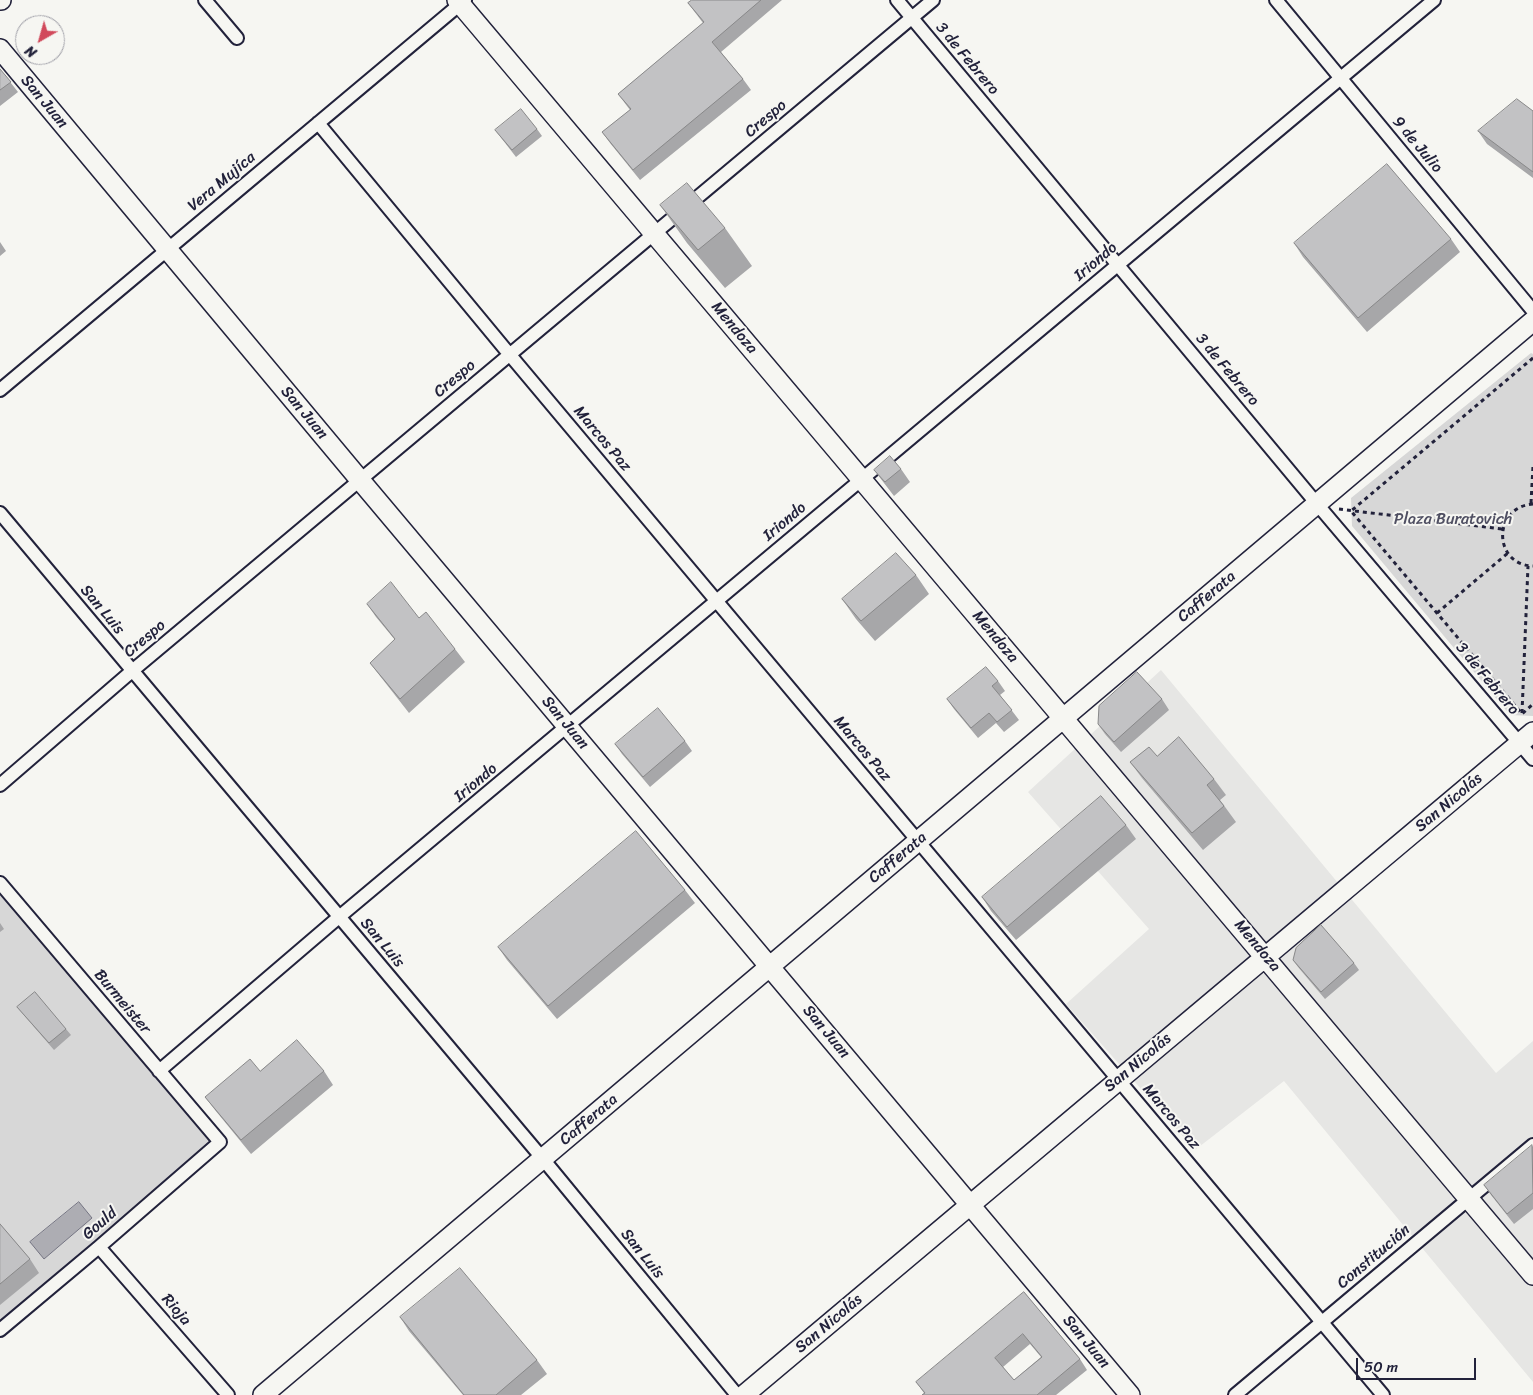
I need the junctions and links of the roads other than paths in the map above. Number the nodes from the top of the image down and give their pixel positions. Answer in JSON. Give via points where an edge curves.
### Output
{"nodes":[{"id":1,"x":205,"y":0,"type":"edge"},
{"id":2,"x":897,"y":0,"type":"edge"},
{"id":3,"x":933,"y":0,"type":"edge"},
{"id":4,"x":1276,"y":0,"type":"edge"},
{"id":5,"x":1434,"y":0,"type":"edge"},
{"id":6,"x":461,"y":1,"type":"edge"},
{"id":7,"x":912,"y":18,"type":"junction"},
{"id":8,"x":237,"y":38,"type":"dead end"},
{"id":9,"x":0,"y":49,"type":"edge"},
{"id":10,"x":1340,"y":78,"type":"junction"},
{"id":11,"x":318,"y":124,"type":"junction"},
{"id":12,"x":654,"y":234,"type":"junction"},
{"id":13,"x":168,"y":249,"type":"junction"},
{"id":14,"x":1118,"y":264,"type":"junction"},
{"id":15,"x":1533,"y":311,"type":"edge"},
{"id":16,"x":1533,"y":321,"type":"edge"},
{"id":17,"x":510,"y":355,"type":"junction"},
{"id":18,"x":0,"y":390,"type":"edge"},
{"id":19,"x":862,"y":479,"type":"junction"},
{"id":20,"x":360,"y":480,"type":"junction"},
{"id":21,"x":1317,"y":504,"type":"junction"},
{"id":22,"x":0,"y":513,"type":"edge"},
{"id":23,"x":716,"y":601,"type":"junction"},
{"id":24,"x":132,"y":672,"type":"junction"},
{"id":25,"x":1064,"y":718,"type":"junction"},
{"id":26,"x":568,"y":727,"type":"junction"},
{"id":27,"x":1526,"y":738,"type":"edge"},
{"id":28,"x":1533,"y":759,"type":"edge"},
{"id":29,"x":0,"y":784,"type":"edge"},
{"id":30,"x":918,"y":841,"type":"junction"},
{"id":31,"x":0,"y":883,"type":"edge"},
{"id":32,"x":339,"y":917,"type":"junction"},
{"id":33,"x":1266,"y":956,"type":"junction"},
{"id":34,"x":770,"y":966,"type":"junction"},
{"id":35,"x":159,"y":1071,"type":"junction"},
{"id":36,"x":1118,"y":1080,"type":"junction"},
{"id":37,"x":220,"y":1142,"type":"joint"},
{"id":38,"x":1533,"y":1145,"type":"edge"},
{"id":39,"x":543,"y":1159,"type":"junction"},
{"id":40,"x":1469,"y":1198,"type":"junction"},
{"id":41,"x":971,"y":1205,"type":"junction"},
{"id":42,"x":99,"y":1247,"type":"junction"},
{"id":43,"x":1533,"y":1275,"type":"edge"},
{"id":44,"x":1322,"y":1322,"type":"junction"},
{"id":45,"x":0,"y":1330,"type":"edge"},
{"id":46,"x":228,"y":1395,"type":"edge"},
{"id":47,"x":263,"y":1395,"type":"edge"},
{"id":48,"x":737,"y":1395,"type":"edge"},
{"id":49,"x":744,"y":1395,"type":"edge"},
{"id":50,"x":1130,"y":1395,"type":"edge"},
{"id":51,"x":1235,"y":1395,"type":"edge"},
{"id":52,"x":1384,"y":1395,"type":"edge"}],
"edges":[{"from":1,"to":8,"type":"street"},
{"from":2,"to":7,"type":"street","name":"3 de Febrero"},
{"from":3,"to":7,"type":"street","name":"Crespo"},
{"from":4,"to":10,"type":"street","name":"9 de Julio"},
{"from":5,"to":10,"type":"street","name":"Iriondo"},
{"from":6,"to":11,"type":"street","name":"Vera Mujíca"},
{"from":6,"to":12,"type":"main road","name":"Mendoza"},
{"from":7,"to":12,"type":"street","name":"Crespo"},
{"from":7,"to":14,"type":"street","name":"3 de Febrero"},
{"from":9,"to":13,"type":"main road","name":"San Juan"},
{"from":10,"to":14,"type":"street","name":"Iriondo"},
{"from":10,"to":15,"type":"street","name":"9 de Julio"},
{"from":11,"to":13,"type":"street","name":"Vera Mujíca"},
{"from":11,"to":17,"type":"street","name":"Marcos Paz"},
{"from":12,"to":17,"type":"street","name":"Crespo"},
{"from":12,"to":19,"type":"main road","name":"Mendoza"},
{"from":13,"to":18,"type":"street","name":"Vera Mujíca"},
{"from":13,"to":20,"type":"main road","name":"San Juan"},
{"from":14,"to":19,"type":"street","name":"Iriondo"},
{"from":14,"to":21,"type":"street","name":"3 de Febrero"},
{"from":16,"to":21,"type":"main road","name":"Cafferata"},
{"from":17,"to":20,"type":"street","name":"Crespo"},
{"from":17,"to":23,"type":"street","name":"Marcos Paz"},
{"from":19,"to":23,"type":"street","name":"Iriondo"},
{"from":19,"to":25,"type":"main road","name":"Mendoza"},
{"from":20,"to":24,"type":"street","name":"Crespo"},
{"from":20,"to":26,"type":"main road","name":"San Juan"},
{"from":21,"to":25,"type":"main road","name":"Cafferata"},
{"from":21,"to":27,"type":"street","name":"3 de Febrero"},
{"from":22,"to":24,"type":"street","name":"San Luis"},
{"from":23,"to":26,"type":"street","name":"Iriondo"},
{"from":23,"to":30,"type":"street","name":"Marcos Paz"},
{"from":24,"to":29,"type":"street","name":"Crespo"},
{"from":24,"to":32,"type":"street","name":"San Luis"},
{"from":25,"to":30,"type":"main road","name":"Cafferata"},
{"from":25,"to":33,"type":"main road","name":"Mendoza"},
{"from":26,"to":32,"type":"street","name":"Iriondo"},
{"from":26,"to":34,"type":"main road","name":"San Juan"},
{"from":27,"to":28,"type":"street","name":"3 de Febrero"},
{"from":27,"to":33,"type":"main road","name":"San Nicolás"},
{"from":30,"to":34,"type":"main road","name":"Cafferata"},
{"from":30,"to":36,"type":"street","name":"Marcos Paz"},
{"from":31,"to":35,"type":"street","name":"Burmeister"},
{"from":32,"to":35,"type":"street","name":"Iriondo"},
{"from":32,"to":39,"type":"street","name":"San Luis"},
{"from":33,"to":36,"type":"main road","name":"San Nicolás"},
{"from":33,"to":40,"type":"main road","name":"Mendoza"},
{"from":34,"to":39,"type":"main road","name":"Cafferata"},
{"from":34,"to":41,"type":"main road","name":"San Juan"},
{"from":35,"to":37,"type":"street","name":"Burmeister"},
{"from":36,"to":41,"type":"main road","name":"San Nicolás"},
{"from":36,"to":44,"type":"street","name":"Marcos Paz"},
{"from":37,"to":42,"type":"street","name":"Gould"},
{"from":38,"to":40,"type":"street","name":"Constitución"},
{"from":39,"to":47,"type":"main road","name":"Cafferata"},
{"from":39,"to":48,"type":"street","name":"San Luis"},
{"from":40,"to":43,"type":"main road","name":"Mendoza"},
{"from":40,"to":44,"type":"street","name":"Constitución"},
{"from":41,"to":49,"type":"main road","name":"San Nicolás"},
{"from":41,"to":50,"type":"main road","name":"San Juan"},
{"from":42,"to":45,"type":"street","name":"Gould"},
{"from":42,"to":46,"type":"street","name":"Rioja"},
{"from":44,"to":51,"type":"street","name":"Constitución"},
{"from":44,"to":52,"type":"street","name":"Marcos Paz"}]}
